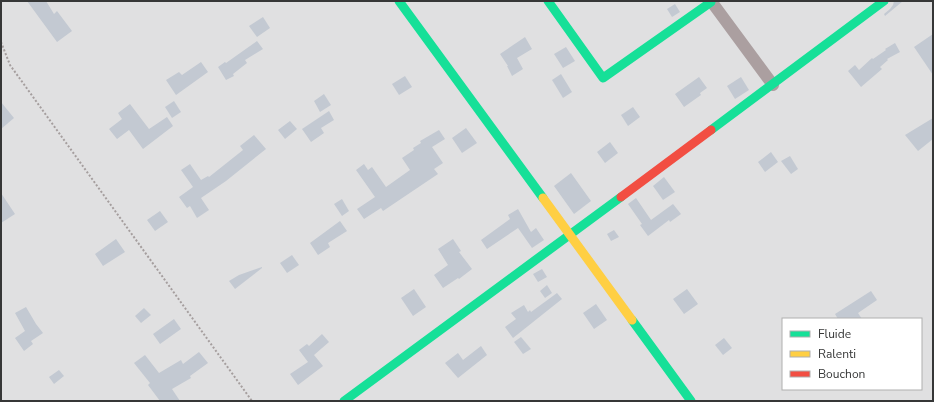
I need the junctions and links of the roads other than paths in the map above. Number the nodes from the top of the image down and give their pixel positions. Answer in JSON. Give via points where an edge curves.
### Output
{"nodes":[{"id":1,"x":399,"y":1,"type":"edge"},
{"id":2,"x":548,"y":1,"type":"edge"},
{"id":3,"x":711,"y":1,"type":"edge"},
{"id":4,"x":884,"y":1,"type":"edge"},
{"id":5,"x":867,"y":6,"type":"edge"},
{"id":6,"x":773,"y":85,"type":"junction"},
{"id":7,"x":569,"y":234,"type":"junction"},
{"id":8,"x":344,"y":401,"type":"edge"},
{"id":9,"x":691,"y":401,"type":"edge"}],
"edges":[{"from":1,"to":7,"type":"street"},
{"from":2,"to":3,"type":"street","via":[[603,78]]},
{"from":3,"to":6,"type":"street"},
{"from":4,"to":5,"type":"street"},
{"from":5,"to":6,"type":"street"},
{"from":6,"to":7,"type":"street"},
{"from":7,"to":8,"type":"street"},
{"from":7,"to":9,"type":"street"}]}
